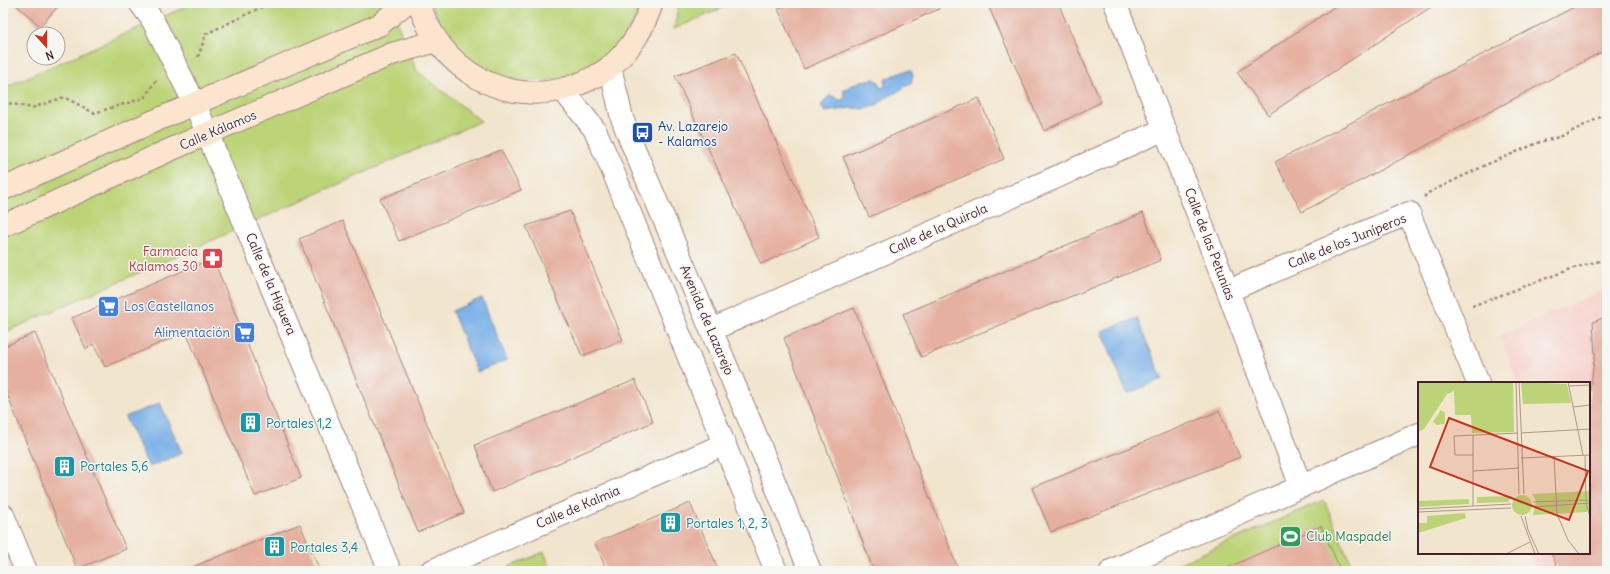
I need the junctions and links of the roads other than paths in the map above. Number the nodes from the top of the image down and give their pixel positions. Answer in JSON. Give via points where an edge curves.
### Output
{"nodes":[{"id":1,"x":140,"y":3,"type":"edge"},
{"id":2,"x":406,"y":3,"type":"edge"},
{"id":3,"x":419,"y":3,"type":"edge"},
{"id":4,"x":652,"y":3,"type":"edge"},
{"id":5,"x":1115,"y":3,"type":"edge"},
{"id":6,"x":436,"y":41,"type":"junction"},
{"id":7,"x":610,"y":67,"type":"junction"},
{"id":8,"x":562,"y":90,"type":"junction"},
{"id":9,"x":195,"y":104,"type":"junction"},
{"id":10,"x":1165,"y":129,"type":"junction"},
{"id":11,"x":208,"y":134,"type":"junction"},
{"id":12,"x":3,"y":189,"type":"edge"},
{"id":13,"x":3,"y":226,"type":"edge"},
{"id":14,"x":1228,"y":291,"type":"junction"},
{"id":15,"x":711,"y":330,"type":"junction"},
{"id":16,"x":1478,"y":382,"type":"edge"},
{"id":17,"x":1418,"y":434,"type":"edge"},
{"id":18,"x":725,"y":444,"type":"junction"},
{"id":19,"x":1301,"y":487,"type":"junction"},
{"id":20,"x":3,"y":515,"type":"edge"},
{"id":21,"x":26,"y":571,"type":"edge"},
{"id":22,"x":390,"y":571,"type":"edge"},
{"id":23,"x":431,"y":571,"type":"edge"},
{"id":24,"x":776,"y":571,"type":"edge"},
{"id":25,"x":810,"y":571,"type":"edge"},
{"id":26,"x":1111,"y":571,"type":"edge"}],
"edges":[{"from":1,"to":9,"type":"street","name":"Calle de la Higuera","via":[[152,19]]},
{"from":2,"to":9,"type":"main road","via":[[379,25]]},
{"from":3,"to":6,"type":"main road","via":[[423,19]]},
{"from":4,"to":7,"type":"main road","via":[[644,25],[633,42]]},
{"from":5,"to":10,"type":"street","name":"Calle de las Petunias"},
{"from":6,"to":8,"type":"main road","via":[[455,62],[485,82],[505,89],[534,93]]},
{"from":6,"to":11,"type":"main road","name":"Calle Kálamos","via":[[392,54]]},
{"from":7,"to":8,"type":"main road","via":[[588,81]]},
{"from":7,"to":15,"type":"street","name":"Avenida de Lazarejo","via":[[622,118],[630,139]]},
{"from":8,"to":18,"type":"street","via":[[595,130]]},
{"from":9,"to":11,"type":"street","name":"Calle de la Higuera"},
{"from":9,"to":12,"type":"main road"},
{"from":10,"to":14,"type":"street","name":"Calle de las Petunias"},
{"from":10,"to":15,"type":"street","name":"Calle de la Quirola"},
{"from":11,"to":13,"type":"main road","name":"Calle Kálamos"},
{"from":11,"to":22,"type":"street","name":"Calle de la Higuera"},
{"from":14,"to":16,"type":"street","name":"Calle de los Juníperos","via":[[1410,214]]},
{"from":14,"to":19,"type":"street","name":"Calle de las Petunias"},
{"from":15,"to":25,"type":"street","name":"Avenida de Lazarejo"},
{"from":17,"to":19,"type":"street"},
{"from":18,"to":23,"type":"street","name":"Calle de Kalmia"},
{"from":18,"to":24,"type":"street"},
{"from":19,"to":26,"type":"street"},
{"from":20,"to":21,"type":"street"}]}
